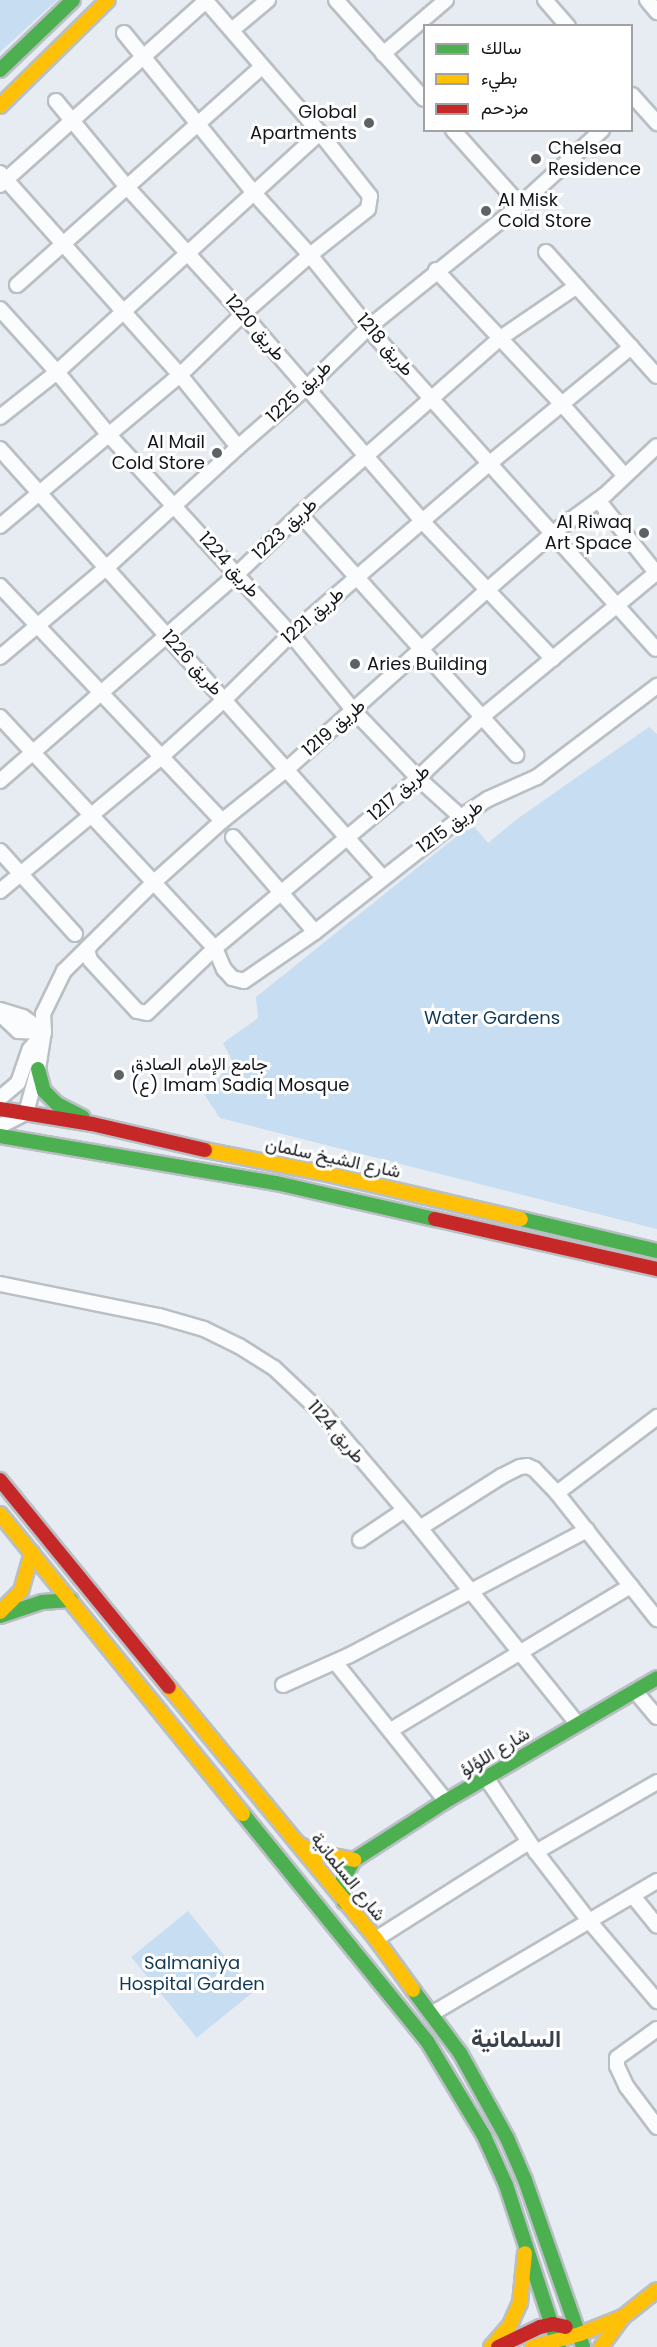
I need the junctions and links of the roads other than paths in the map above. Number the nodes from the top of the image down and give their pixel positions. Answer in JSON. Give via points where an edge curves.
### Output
{"nodes":[{"id":1,"x":73,"y":0,"type":"edge"},
{"id":2,"x":108,"y":0,"type":"edge"},
{"id":3,"x":206,"y":0,"type":"edge"},
{"id":4,"x":268,"y":0,"type":"edge"},
{"id":5,"x":336,"y":0,"type":"edge"},
{"id":6,"x":446,"y":0,"type":"edge"},
{"id":7,"x":545,"y":0,"type":"edge"},
{"id":8,"x":647,"y":0,"type":"edge"},
{"id":9,"x":657,"y":12,"type":"edge"},
{"id":10,"x":566,"y":24,"type":"edge"},
{"id":11,"x":232,"y":30,"type":"junction"},
{"id":12,"x":124,"y":33,"type":"dead end"},
{"id":13,"x":383,"y":54,"type":"junction"},
{"id":14,"x":144,"y":56,"type":"junction"},
{"id":15,"x":262,"y":67,"type":"junction"},
{"id":16,"x":0,"y":70,"type":"edge"},
{"id":17,"x":423,"y":98,"type":"edge"},
{"id":18,"x":633,"y":99,"type":"edge"},
{"id":19,"x":56,"y":100,"type":"dead end"},
{"id":20,"x":0,"y":105,"type":"edge"},
{"id":21,"x":70,"y":121,"type":"junction"},
{"id":22,"x":657,"y":123,"type":"edge"},
{"id":23,"x":200,"y":125,"type":"junction"},
{"id":24,"x":455,"y":132,"type":"edge"},
{"id":25,"x":600,"y":132,"type":"edge"},
{"id":26,"x":320,"y":133,"type":"junction"},
{"id":27,"x":2,"y":180,"type":"edge"},
{"id":28,"x":127,"y":188,"type":"junction"},
{"id":29,"x":254,"y":193,"type":"junction"},
{"id":30,"x":520,"y":205,"type":"junction"},
{"id":31,"x":63,"y":245,"type":"junction"},
{"id":32,"x":546,"y":252,"type":"dead end"},
{"id":33,"x":188,"y":253,"type":"junction"},
{"id":34,"x":310,"y":255,"type":"junction"},
{"id":35,"x":436,"y":270,"type":"junction"},
{"id":36,"x":17,"y":285,"type":"dead end"},
{"id":37,"x":578,"y":286,"type":"junction"},
{"id":38,"x":0,"y":309,"type":"edge"},
{"id":39,"x":123,"y":311,"type":"junction"},
{"id":40,"x":243,"y":314,"type":"junction"},
{"id":41,"x":369,"y":327,"type":"junction"},
{"id":42,"x":499,"y":339,"type":"junction"},
{"id":43,"x":631,"y":347,"type":"junction"},
{"id":44,"x":57,"y":372,"type":"junction"},
{"id":45,"x":180,"y":375,"type":"junction"},
{"id":46,"x":657,"y":376,"type":"edge"},
{"id":47,"x":307,"y":387,"type":"junction"},
{"id":48,"x":431,"y":397,"type":"junction"},
{"id":49,"x":561,"y":403,"type":"junction"},
{"id":50,"x":0,"y":417,"type":"edge"},
{"id":51,"x":109,"y":435,"type":"junction"},
{"id":52,"x":657,"y":446,"type":"edge"},
{"id":53,"x":238,"y":447,"type":"junction"},
{"id":54,"x":0,"y":449,"type":"edge"},
{"id":55,"x":366,"y":455,"type":"junction"},
{"id":56,"x":490,"y":463,"type":"junction"},
{"id":57,"x":624,"y":475,"type":"junction"},
{"id":58,"x":40,"y":494,"type":"junction"},
{"id":59,"x":598,"y":500,"type":"junction"},
{"id":60,"x":175,"y":506,"type":"junction"},
{"id":61,"x":300,"y":514,"type":"junction"},
{"id":62,"x":422,"y":521,"type":"junction"},
{"id":63,"x":0,"y":526,"type":"edge"},
{"id":64,"x":553,"y":533,"type":"junction"},
{"id":65,"x":105,"y":569,"type":"junction"},
{"id":66,"x":656,"y":573,"type":"edge"},
{"id":67,"x":237,"y":574,"type":"junction"},
{"id":68,"x":357,"y":578,"type":"junction"},
{"id":69,"x":0,"y":586,"type":"edge"},
{"id":70,"x":486,"y":591,"type":"junction"},
{"id":71,"x":617,"y":604,"type":"junction"},
{"id":72,"x":38,"y":625,"type":"junction"},
{"id":73,"x":167,"y":634,"type":"junction"},
{"id":74,"x":291,"y":634,"type":"junction"},
{"id":75,"x":656,"y":649,"type":"edge"},
{"id":76,"x":421,"y":651,"type":"junction"},
{"id":77,"x":0,"y":657,"type":"edge"},
{"id":78,"x":553,"y":659,"type":"junction"},
{"id":79,"x":657,"y":686,"type":"edge"},
{"id":80,"x":100,"y":692,"type":"junction"},
{"id":81,"x":225,"y":699,"type":"junction"},
{"id":82,"x":354,"y":711,"type":"junction"},
{"id":83,"x":0,"y":717,"type":"edge"},
{"id":84,"x":482,"y":717,"type":"junction"},
{"id":85,"x":34,"y":751,"type":"junction"},
{"id":86,"x":516,"y":754,"type":"dead end"},
{"id":87,"x":160,"y":758,"type":"junction"},
{"id":88,"x":287,"y":769,"type":"junction"},
{"id":89,"x":418,"y":778,"type":"junction"},
{"id":90,"x":0,"y":781,"type":"edge"},
{"id":91,"x":90,"y":814,"type":"junction"},
{"id":92,"x":461,"y":817,"type":"junction"},
{"id":93,"x":222,"y":821,"type":"junction"},
{"id":94,"x":233,"y":837,"type":"dead end"},
{"id":95,"x":346,"y":838,"type":"junction"},
{"id":96,"x":0,"y":851,"type":"edge"},
{"id":97,"x":21,"y":874,"type":"junction"},
{"id":98,"x":383,"y":878,"type":"junction"},
{"id":99,"x":153,"y":883,"type":"junction"},
{"id":100,"x":0,"y":891,"type":"edge"},
{"id":101,"x":281,"y":892,"type":"junction"},
{"id":102,"x":315,"y":932,"type":"junction"},
{"id":103,"x":75,"y":934,"type":"dead end"},
{"id":104,"x":90,"y":946,"type":"junction"},
{"id":105,"x":215,"y":948,"type":"junction"},
{"id":106,"x":0,"y":1012,"type":"edge"},
{"id":107,"x":44,"y":1032,"type":"junction"},
{"id":108,"x":38,"y":1069,"type":"junction"},
{"id":109,"x":0,"y":1098,"type":"edge"},
{"id":110,"x":0,"y":1109,"type":"edge"},
{"id":111,"x":26,"y":1113,"type":"junction"},
{"id":112,"x":92,"y":1124,"type":"junction"},
{"id":113,"x":0,"y":1126,"type":"edge"},
{"id":114,"x":0,"y":1136,"type":"edge"},
{"id":115,"x":657,"y":1251,"type":"edge"},
{"id":116,"x":657,"y":1269,"type":"edge"},
{"id":117,"x":0,"y":1284,"type":"edge"},
{"id":118,"x":657,"y":1417,"type":"edge"},
{"id":119,"x":0,"y":1480,"type":"edge"},
{"id":120,"x":557,"y":1492,"type":"junction"},
{"id":121,"x":403,"y":1511,"type":"junction"},
{"id":122,"x":0,"y":1514,"type":"edge"},
{"id":123,"x":420,"y":1528,"type":"junction"},
{"id":124,"x":587,"y":1530,"type":"junction"},
{"id":125,"x":360,"y":1540,"type":"dead end"},
{"id":126,"x":32,"y":1553,"type":"junction"},
{"id":127,"x":631,"y":1586,"type":"junction"},
{"id":128,"x":470,"y":1590,"type":"junction"},
{"id":129,"x":71,"y":1600,"type":"junction"},
{"id":130,"x":0,"y":1612,"type":"edge"},
{"id":131,"x":0,"y":1616,"type":"edge"},
{"id":132,"x":657,"y":1619,"type":"edge"},
{"id":133,"x":522,"y":1653,"type":"junction"},
{"id":134,"x":335,"y":1662,"type":"junction"},
{"id":135,"x":657,"y":1678,"type":"edge"},
{"id":136,"x":283,"y":1685,"type":"dead end"},
{"id":137,"x":635,"y":1691,"type":"junction"},
{"id":138,"x":657,"y":1717,"type":"edge"},
{"id":139,"x":577,"y":1723,"type":"junction"},
{"id":140,"x":391,"y":1730,"type":"junction"},
{"id":141,"x":487,"y":1779,"type":"junction"},
{"id":142,"x":657,"y":1782,"type":"edge"},
{"id":143,"x":446,"y":1801,"type":"junction"},
{"id":144,"x":297,"y":1843,"type":"junction"},
{"id":145,"x":532,"y":1847,"type":"junction"},
{"id":146,"x":354,"y":1860,"type":"junction"},
{"id":147,"x":657,"y":1881,"type":"edge"},
{"id":148,"x":633,"y":1896,"type":"junction"},
{"id":149,"x":344,"y":1902,"type":"junction"},
{"id":150,"x":590,"y":1922,"type":"junction"},
{"id":151,"x":657,"y":1926,"type":"edge"},
{"id":152,"x":376,"y":1939,"type":"junction"},
{"id":153,"x":657,"y":2001,"type":"edge"},
{"id":154,"x":433,"y":2013,"type":"junction"},
{"id":155,"x":657,"y":2029,"type":"edge"},
{"id":156,"x":657,"y":2127,"type":"edge"},
{"id":157,"x":526,"y":2242,"type":"junction"},
{"id":158,"x":657,"y":2290,"type":"edge"},
{"id":159,"x":623,"y":2318,"type":"junction"},
{"id":160,"x":553,"y":2324,"type":"junction"},
{"id":161,"x":581,"y":2340,"type":"edge"},
{"id":162,"x":558,"y":2343,"type":"edge"},
{"id":163,"x":491,"y":2347,"type":"edge"},
{"id":164,"x":498,"y":2347,"type":"edge"},
{"id":165,"x":532,"y":2347,"type":"edge"},
{"id":166,"x":601,"y":2347,"type":"edge"}],
"edges":[{"from":1,"to":16,"type":"main road"},
{"from":2,"to":20,"type":"main road"},
{"from":3,"to":11,"type":"street"},
{"from":3,"to":14,"type":"street"},
{"from":4,"to":11,"type":"street"},
{"from":5,"to":13,"type":"street"},
{"from":6,"to":13,"type":"street"},
{"from":7,"to":10,"type":"street"},
{"from":8,"to":9,"type":"street"},
{"from":11,"to":15,"type":"street"},
{"from":12,"to":14,"type":"street","name":"طريق 1218"},
{"from":13,"to":17,"type":"street"},
{"from":14,"to":21,"type":"street"},
{"from":14,"to":23,"type":"street","name":"طريق 1218"},
{"from":15,"to":23,"type":"street"},
{"from":15,"to":26,"type":"street"},
{"from":18,"to":22,"type":"street"},
{"from":19,"to":21,"type":"street","name":"طريق 1220"},
{"from":21,"to":27,"type":"street"},
{"from":21,"to":28,"type":"street","name":"طريق 1220"},
{"from":23,"to":28,"type":"street"},
{"from":23,"to":29,"type":"street","name":"طريق 1218"},
{"from":24,"to":30,"type":"street"},
{"from":25,"to":30,"type":"street","name":"طريق 1225"},
{"from":26,"to":29,"type":"street"},
{"from":26,"to":34,"type":"street","via":[[370,196],[368,209]]},
{"from":27,"to":31,"type":"street"},
{"from":28,"to":31,"type":"street"},
{"from":28,"to":33,"type":"street","name":"طريق 1220"},
{"from":29,"to":33,"type":"street"},
{"from":29,"to":34,"type":"street","name":"طريق 1218"},
{"from":30,"to":35,"type":"street","name":"طريق 1225"},
{"from":31,"to":36,"type":"street"},
{"from":31,"to":39,"type":"street"},
{"from":32,"to":37,"type":"street"},
{"from":33,"to":39,"type":"street"},
{"from":33,"to":40,"type":"street","name":"طريق 1220"},
{"from":34,"to":40,"type":"street"},
{"from":34,"to":41,"type":"street","name":"طريق 1218"},
{"from":35,"to":41,"type":"street","name":"طريق 1225"},
{"from":35,"to":42,"type":"street"},
{"from":37,"to":42,"type":"street","name":"طريق 1223"},
{"from":37,"to":43,"type":"street"},
{"from":38,"to":44,"type":"street","name":"طريق 1224"},
{"from":39,"to":44,"type":"street"},
{"from":39,"to":45,"type":"street"},
{"from":40,"to":45,"type":"street"},
{"from":40,"to":47,"type":"street","name":"طريق 1220"},
{"from":41,"to":47,"type":"street","name":"طريق 1225"},
{"from":41,"to":48,"type":"street","name":"طريق 1218"},
{"from":42,"to":48,"type":"street","name":"طريق 1223"},
{"from":42,"to":49,"type":"street"},
{"from":43,"to":46,"type":"street"},
{"from":43,"to":49,"type":"street","name":"طريق 1221"},
{"from":44,"to":50,"type":"street"},
{"from":44,"to":51,"type":"street","name":"طريق 1224"},
{"from":45,"to":51,"type":"street"},
{"from":45,"to":53,"type":"street"},
{"from":47,"to":53,"type":"street","name":"طريق 1225"},
{"from":47,"to":55,"type":"street","name":"طريق 1220"},
{"from":48,"to":55,"type":"street","name":"طريق 1223"},
{"from":48,"to":56,"type":"street","name":"طريق 1218"},
{"from":49,"to":56,"type":"street","name":"طريق 1221"},
{"from":49,"to":57,"type":"street"},
{"from":51,"to":58,"type":"street"},
{"from":51,"to":60,"type":"street","name":"طريق 1224"},
{"from":52,"to":57,"type":"street","name":"طريق 1219"},
{"from":53,"to":60,"type":"street","name":"طريق 1225"},
{"from":54,"to":58,"type":"street","name":"طريق 1226"},
{"from":55,"to":61,"type":"street","name":"طريق 1223"},
{"from":55,"to":62,"type":"street","name":"طريق 1220"},
{"from":56,"to":62,"type":"street","name":"طريق 1221"},
{"from":56,"to":64,"type":"street","name":"طريق 1218"},
{"from":57,"to":59,"type":"street","name":"طريق 1219"},
{"from":58,"to":63,"type":"street"},
{"from":58,"to":65,"type":"street","name":"طريق 1226"},
{"from":59,"to":64,"type":"street","name":"طريق 1219"},
{"from":59,"to":66,"type":"street"},
{"from":60,"to":65,"type":"street","name":"طريق 1225"},
{"from":60,"to":67,"type":"street","name":"طريق 1224"},
{"from":61,"to":67,"type":"street","name":"طريق 1223"},
{"from":61,"to":68,"type":"street"},
{"from":62,"to":68,"type":"street","name":"طريق 1221"},
{"from":62,"to":70,"type":"street","name":"طريق 1220"},
{"from":64,"to":70,"type":"street","name":"طريق 1219"},
{"from":64,"to":71,"type":"street","name":"طريق 1218"},
{"from":65,"to":72,"type":"street","name":"طريق 1225"},
{"from":65,"to":73,"type":"street","name":"طريق 1226"},
{"from":66,"to":71,"type":"street","name":"طريق 1217"},
{"from":67,"to":73,"type":"street","name":"طريق 1223"},
{"from":67,"to":74,"type":"street","name":"طريق 1224"},
{"from":68,"to":74,"type":"street","name":"طريق 1221"},
{"from":68,"to":76,"type":"street"},
{"from":69,"to":72,"type":"street"},
{"from":70,"to":76,"type":"street","name":"طريق 1219"},
{"from":70,"to":78,"type":"street","name":"طريق 1220"},
{"from":71,"to":75,"type":"street","name":"طريق 1218"},
{"from":71,"to":78,"type":"street","name":"طريق 1217"},
{"from":72,"to":77,"type":"street","name":"طريق 1225"},
{"from":72,"to":80,"type":"street"},
{"from":73,"to":80,"type":"street","name":"طريق 1223"},
{"from":73,"to":81,"type":"street","name":"طريق 1226"},
{"from":74,"to":81,"type":"street","name":"طريق 1221"},
{"from":74,"to":82,"type":"street","name":"طريق 1224"},
{"from":76,"to":82,"type":"street","name":"طريق 1219"},
{"from":76,"to":84,"type":"street"},
{"from":78,"to":84,"type":"street","name":"طريق 1217"},
{"from":79,"to":92,"type":"street","name":"طريق 1215","via":[[537,777],[488,799]]},
{"from":80,"to":85,"type":"street","name":"طريق 1223"},
{"from":80,"to":87,"type":"street"},
{"from":81,"to":87,"type":"street","name":"طريق 1221"},
{"from":81,"to":88,"type":"street","name":"طريق 1226"},
{"from":82,"to":88,"type":"street","name":"طريق 1219"},
{"from":82,"to":89,"type":"street","name":"طريق 1224"},
{"from":83,"to":85,"type":"street"},
{"from":84,"to":86,"type":"street"},
{"from":84,"to":89,"type":"street","name":"طريق 1217"},
{"from":85,"to":90,"type":"street","name":"طريق 1223"},
{"from":85,"to":91,"type":"street"},
{"from":87,"to":91,"type":"street","name":"طريق 1221"},
{"from":87,"to":93,"type":"street"},
{"from":88,"to":93,"type":"street","name":"طريق 1219"},
{"from":88,"to":95,"type":"street","name":"طريق 1226"},
{"from":89,"to":92,"type":"street","name":"طريق 1224"},
{"from":89,"to":95,"type":"street","name":"طريق 1217"},
{"from":91,"to":97,"type":"street","name":"طريق 1221"},
{"from":91,"to":99,"type":"street"},
{"from":92,"to":98,"type":"street","name":"طريق 1215"},
{"from":93,"to":99,"type":"street","name":"طريق 1219"},
{"from":94,"to":101,"type":"street"},
{"from":95,"to":98,"type":"street","name":"طريق 1226"},
{"from":95,"to":101,"type":"street","name":"طريق 1217"},
{"from":96,"to":97,"type":"street"},
{"from":97,"to":100,"type":"street","name":"طريق 1221"},
{"from":97,"to":103,"type":"street"},
{"from":98,"to":102,"type":"street","name":"طريق 1215"},
{"from":99,"to":104,"type":"street","name":"طريق 1219"},
{"from":99,"to":105,"type":"street","via":[[163,889]]},
{"from":101,"to":102,"type":"street"},
{"from":101,"to":105,"type":"street","name":"طريق 1217"},
{"from":102,"to":105,"type":"street","name":"طريق 1215","via":[[249,980],[232,978]]},
{"from":104,"to":105,"type":"street","name":"طريق 1217","via":[[90,960],[136,1011],[144,1014]]},
{"from":104,"to":107,"type":"street","name":"طريق 1219","via":[[58,980],[43,1014]]},
{"from":106,"to":107,"type":"street","via":[[18,1031]]},
{"from":107,"to":108,"type":"street","name":"طريق 1219"},
{"from":107,"to":109,"type":"street","name":"طريق 1219","via":[[30,1049],[18,1083]]},
{"from":108,"to":111,"type":"street","name":"طريق 1219"},
{"from":108,"to":112,"type":"main road","via":[[44,1091],[57,1104]]},
{"from":110,"to":111,"type":"main road","name":"شارع الشيخ سلمان"},
{"from":111,"to":112,"type":"main road","name":"شارع الشيخ سلمان"},
{"from":111,"to":113,"type":"street"},
{"from":112,"to":115,"type":"main road","name":"شارع الشيخ سلمان"},
{"from":114,"to":116,"type":"main road","name":"شارع الشيخ سلمان","via":[[276,1183]]},
{"from":117,"to":121,"type":"street","name":"طريق 1124","via":[[159,1316],[204,1329],[239,1346],[274,1368],[312,1404]]},
{"from":118,"to":120,"type":"street"},
{"from":119,"to":144,"type":"main road","name":"شارع السلمانية"},
{"from":120,"to":123,"type":"street","via":[[534,1469],[520,1467]]},
{"from":120,"to":124,"type":"street"},
{"from":121,"to":123,"type":"street","name":"طريق 1124"},
{"from":121,"to":125,"type":"street"},
{"from":122,"to":126,"type":"main road"},
{"from":123,"to":128,"type":"street","name":"طريق 1124"},
{"from":124,"to":127,"type":"street"},
{"from":124,"to":128,"type":"street"},
{"from":126,"to":129,"type":"main road"},
{"from":126,"to":130,"type":"main road","via":[[21,1591]]},
{"from":127,"to":132,"type":"street"},
{"from":127,"to":133,"type":"street"},
{"from":128,"to":133,"type":"street","name":"طريق 1124"},
{"from":128,"to":134,"type":"street"},
{"from":129,"to":131,"type":"main road","via":[[42,1602]]},
{"from":129,"to":157,"type":"main road","via":[[427,2041],[484,2136]]},
{"from":133,"to":139,"type":"street","name":"طريق 1124"},
{"from":133,"to":140,"type":"street"},
{"from":134,"to":136,"type":"street"},
{"from":134,"to":140,"type":"street"},
{"from":135,"to":137,"type":"main road","name":"شارع اللؤلؤ"},
{"from":137,"to":138,"type":"street"},
{"from":137,"to":139,"type":"main road","name":"شارع اللؤلؤ"},
{"from":139,"to":141,"type":"main road","name":"شارع اللؤلؤ"},
{"from":140,"to":143,"type":"street"},
{"from":141,"to":143,"type":"main road","name":"شارع اللؤلؤ"},
{"from":141,"to":145,"type":"street"},
{"from":142,"to":145,"type":"street"},
{"from":143,"to":146,"type":"main road","name":"شارع اللؤلؤ"},
{"from":144,"to":146,"type":"main road","via":[[315,1853]]},
{"from":144,"to":149,"type":"main road","name":"شارع السلمانية"},
{"from":145,"to":150,"type":"street"},
{"from":145,"to":152,"type":"street"},
{"from":146,"to":149,"type":"main road","via":[[341,1887]]},
{"from":147,"to":148,"type":"street"},
{"from":148,"to":150,"type":"street"},
{"from":148,"to":151,"type":"street"},
{"from":149,"to":152,"type":"main road","name":"شارع السلمانية"},
{"from":150,"to":153,"type":"street"},
{"from":150,"to":154,"type":"street"},
{"from":152,"to":154,"type":"main road","name":"شارع السلمانية"},
{"from":154,"to":161,"type":"main road","name":"شارع السلمانية","via":[[507,2138]]},
{"from":155,"to":156,"type":"street","via":[[617,2058],[627,2087]]},
{"from":157,"to":160,"type":"main road"},
{"from":157,"to":163,"type":"main road","via":[[519,2303],[510,2325]]},
{"from":158,"to":159,"type":"main road"},
{"from":159,"to":161,"type":"main road"},
{"from":159,"to":166,"type":"main road"},
{"from":160,"to":161,"type":"main road"},
{"from":160,"to":162,"type":"main road"},
{"from":160,"to":164,"type":"main road","via":[[522,2333]]},
{"from":161,"to":162,"type":"main road"},
{"from":162,"to":165,"type":"main road"}]}
